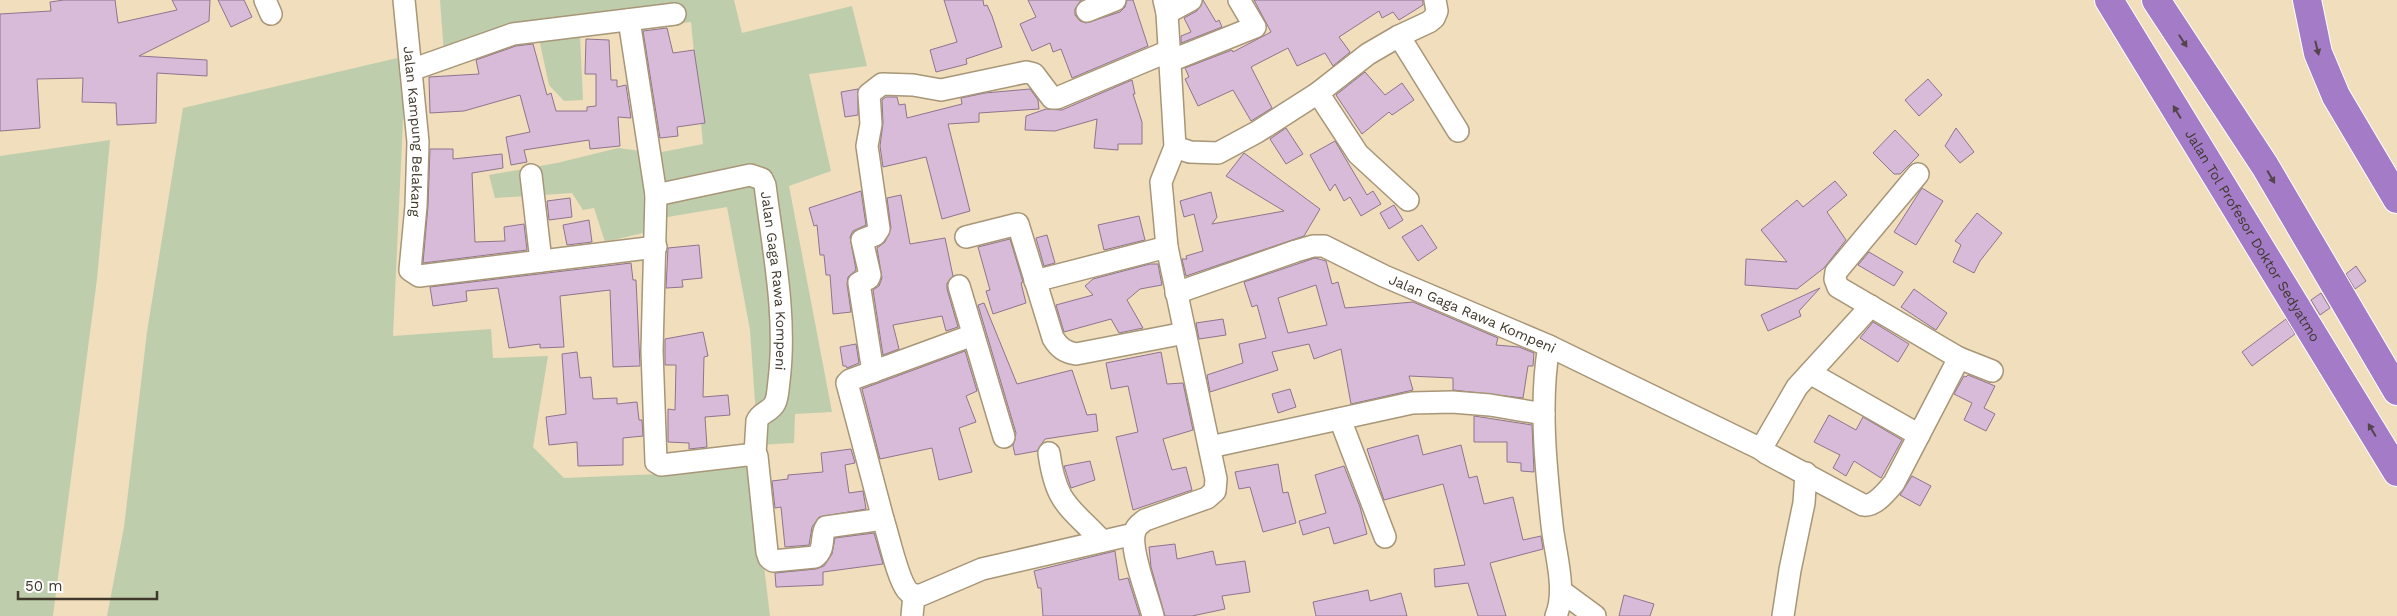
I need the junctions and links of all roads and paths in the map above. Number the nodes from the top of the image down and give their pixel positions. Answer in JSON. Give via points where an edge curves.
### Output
{"nodes":[{"id":1,"x":404,"y":0,"type":"edge"},
{"id":2,"x":1115,"y":0,"type":"edge"},
{"id":3,"x":1191,"y":0,"type":"edge"},
{"id":4,"x":1239,"y":0,"type":"edge"},
{"id":5,"x":1435,"y":0,"type":"edge"},
{"id":6,"x":2109,"y":0,"type":"edge"},
{"id":7,"x":2156,"y":0,"type":"edge"},
{"id":8,"x":2308,"y":0,"type":"edge"},
{"id":9,"x":1166,"y":6,"type":"edge"},
{"id":10,"x":1087,"y":11,"type":"dead end"},
{"id":11,"x":675,"y":14,"type":"dead end"},
{"id":12,"x":629,"y":20,"type":"junction"},
{"id":13,"x":1399,"y":36,"type":"junction"},
{"id":14,"x":1170,"y":56,"type":"junction"},
{"id":15,"x":410,"y":63,"type":"junction"},
{"id":16,"x":1318,"y":93,"type":"junction"},
{"id":17,"x":1458,"y":131,"type":"dead end"},
{"id":18,"x":1175,"y":147,"type":"junction"},
{"id":19,"x":1918,"y":174,"type":"dead end"},
{"id":20,"x":531,"y":176,"type":"dead end"},
{"id":21,"x":656,"y":195,"type":"junction"},
{"id":22,"x":2397,"y":199,"type":"edge"},
{"id":23,"x":1408,"y":200,"type":"dead end"},
{"id":24,"x":966,"y":237,"type":"dead end"},
{"id":25,"x":656,"y":247,"type":"junction"},
{"id":26,"x":1167,"y":247,"type":"junction"},
{"id":27,"x":541,"y":261,"type":"junction"},
{"id":28,"x":1035,"y":281,"type":"junction"},
{"id":29,"x":959,"y":286,"type":"dead end"},
{"id":30,"x":1176,"y":293,"type":"junction"},
{"id":31,"x":1871,"y":306,"type":"junction"},
{"id":32,"x":1185,"y":333,"type":"junction"},
{"id":33,"x":2364,"y":334,"type":"junction"},
{"id":34,"x":973,"y":335,"type":"junction"},
{"id":35,"x":1549,"y":346,"type":"junction"},
{"id":36,"x":1959,"y":358,"type":"junction"},
{"id":37,"x":1992,"y":371,"type":"dead end"},
{"id":38,"x":873,"y":372,"type":"junction"},
{"id":39,"x":1810,"y":373,"type":"junction"},
{"id":40,"x":2397,"y":376,"type":"edge"},
{"id":41,"x":2397,"y":391,"type":"edge"},
{"id":42,"x":1544,"y":414,"type":"junction"},
{"id":43,"x":1340,"y":419,"type":"junction"},
{"id":44,"x":1919,"y":434,"type":"junction"},
{"id":45,"x":1004,"y":437,"type":"dead end"},
{"id":46,"x":1210,"y":448,"type":"junction"},
{"id":47,"x":1761,"y":449,"type":"junction"},
{"id":48,"x":1049,"y":453,"type":"dead end"},
{"id":49,"x":755,"y":454,"type":"junction"},
{"id":50,"x":2397,"y":472,"type":"edge"},
{"id":51,"x":1806,"y":473,"type":"junction"},
{"id":52,"x":883,"y":519,"type":"junction"},
{"id":53,"x":1134,"y":534,"type":"junction"},
{"id":54,"x":1386,"y":537,"type":"dead end"},
{"id":55,"x":1102,"y":541,"type":"junction"},
{"id":56,"x":1561,"y":590,"type":"junction"},
{"id":57,"x":913,"y":606,"type":"edge"},
{"id":58,"x":1153,"y":616,"type":"edge"},
{"id":59,"x":1556,"y":616,"type":"edge"},
{"id":60,"x":1595,"y":616,"type":"edge"},
{"id":61,"x":1783,"y":616,"type":"edge"}],
"edges":[{"from":1,"to":15,"type":"street","name":"Jalan Kampung Belakang"},
{"from":2,"to":10,"type":"street"},
{"from":3,"to":9,"type":"street"},
{"from":4,"to":14,"type":"street","via":[[1255,27]]},
{"from":5,"to":13,"type":"street","via":[[1437,11],[1434,18]]},
{"from":50,"to":6,"type":"highway","name":"Jalan Tol Profesor Doktor Sedyatmo","one_way":true},
{"from":7,"to":33,"type":"highway","one_way":true,"via":[[2265,166]]},
{"from":8,"to":22,"type":"highway","one_way":true,"via":[[2318,53],[2336,96]]},
{"from":9,"to":14,"type":"street"},
{"from":11,"to":12,"type":"street"},
{"from":12,"to":15,"type":"street","via":[[513,34]]},
{"from":12,"to":21,"type":"street"},
{"from":13,"to":16,"type":"street","via":[[1368,54]]},
{"from":13,"to":17,"type":"street"},
{"from":14,"to":18,"type":"street"},
{"from":14,"to":38,"type":"street","via":[[1057,98],[1052,98],[1034,74],[1026,72],[941,90],[882,84],[869,94],[871,124],[867,146],[879,229],[875,235],[862,240],[870,275],[859,283]]},
{"from":15,"to":27,"type":"street","name":"Jalan Kampung Belakang","via":[[418,142],[410,270],[419,276]]},
{"from":16,"to":18,"type":"street","via":[[1218,153],[1190,152]]},
{"from":16,"to":23,"type":"street","via":[[1358,154]]},
{"from":18,"to":26,"type":"street","via":[[1161,182]]},
{"from":19,"to":31,"type":"street","via":[[1836,272],[1838,287]]},
{"from":20,"to":27,"type":"street"},
{"from":21,"to":25,"type":"street"},
{"from":21,"to":49,"type":"street","name":"Jalan Gaga Rawa Kompeni","via":[[750,176],[762,178],[765,185],[781,309],[782,360],[774,406],[758,417]]},
{"from":24,"to":28,"type":"street","via":[[1018,224]]},
{"from":25,"to":27,"type":"street"},
{"from":25,"to":49,"type":"street","via":[[652,351],[656,462],[662,465]]},
{"from":26,"to":28,"type":"street"},
{"from":26,"to":30,"type":"street"},
{"from":28,"to":32,"type":"street","via":[[1053,338],[1059,348],[1068,352],[1076,354]]},
{"from":29,"to":34,"type":"street"},
{"from":30,"to":32,"type":"street"},
{"from":30,"to":35,"type":"street","name":"Jalan Gaga Rawa Kompeni","via":[[1296,251],[1324,246],[1384,276]]},
{"from":31,"to":36,"type":"street"},
{"from":31,"to":39,"type":"street"},
{"from":32,"to":46,"type":"street"},
{"from":33,"to":40,"type":"highway"},
{"from":33,"to":41,"type":"highway"},
{"from":34,"to":38,"type":"street"},
{"from":34,"to":45,"type":"street"},
{"from":35,"to":42,"type":"street","via":[[1544,372]]},
{"from":35,"to":47,"type":"street","name":"Jalan Gaga Rawa Kompeni"},
{"from":36,"to":37,"type":"street"},
{"from":36,"to":44,"type":"street"},
{"from":38,"to":52,"type":"street","via":[[847,383]]},
{"from":39,"to":44,"type":"street"},
{"from":39,"to":47,"type":"street","via":[[1784,407]]},
{"from":42,"to":43,"type":"street","via":[[1490,405],[1412,403]]},
{"from":42,"to":56,"type":"street","via":[[1552,524]]},
{"from":43,"to":46,"type":"street"},
{"from":43,"to":54,"type":"street"},
{"from":44,"to":51,"type":"street","name":"Jalan Gaga Rawa Kompeni","via":[[1894,483],[1867,506]]},
{"from":46,"to":53,"type":"street","via":[[1215,491],[1207,498],[1146,520]]},
{"from":47,"to":51,"type":"street","name":"Jalan Gaga Rawa Kompeni"},
{"from":48,"to":55,"type":"street","via":[[1052,477],[1061,498]]},
{"from":49,"to":52,"type":"street","name":"Jalan Gaga Rawa Kompeni","via":[[767,552],[773,561],[815,557],[822,549],[826,527]]},
{"from":51,"to":61,"type":"street","via":[[1806,489]]},
{"from":52,"to":57,"type":"street"},
{"from":53,"to":55,"type":"street"},
{"from":53,"to":58,"type":"street","via":[[1134,546]]},
{"from":55,"to":57,"type":"street","via":[[982,569],[921,596]]},
{"from":56,"to":59,"type":"street"},
{"from":56,"to":60,"type":"street"}]}
